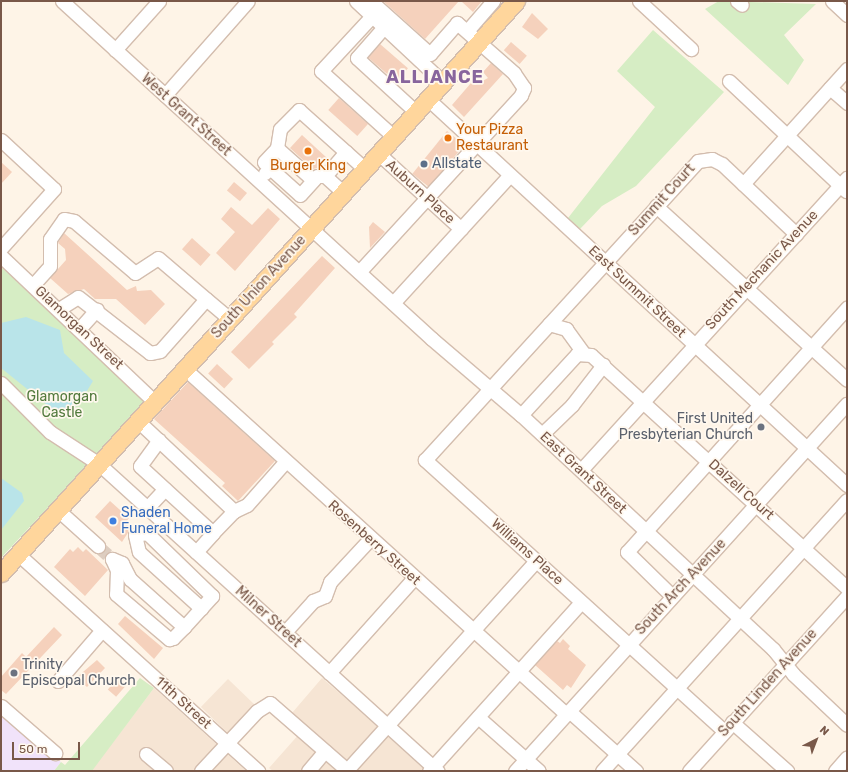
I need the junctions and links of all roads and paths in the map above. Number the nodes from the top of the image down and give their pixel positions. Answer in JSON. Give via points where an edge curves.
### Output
{"nodes":[{"id":1,"x":159,"y":1,"type":"edge"},
{"id":2,"x":248,"y":1,"type":"edge"},
{"id":3,"x":356,"y":1,"type":"edge"},
{"id":4,"x":370,"y":1,"type":"edge"},
{"id":5,"x":493,"y":1,"type":"edge"},
{"id":6,"x":516,"y":1,"type":"edge"},
{"id":7,"x":639,"y":1,"type":"edge"},
{"id":8,"x":832,"y":1,"type":"edge"},
{"id":9,"x":66,"y":3,"type":"edge"},
{"id":10,"x":847,"y":15,"type":"edge"},
{"id":11,"x":372,"y":16,"type":"junction"},
{"id":12,"x":384,"y":27,"type":"junction"},
{"id":13,"x":473,"y":37,"type":"junction"},
{"id":14,"x":691,"y":49,"type":"dead end"},
{"id":15,"x":115,"y":50,"type":"junction"},
{"id":16,"x":418,"y":51,"type":"junction"},
{"id":17,"x":847,"y":69,"type":"edge"},
{"id":18,"x":729,"y":81,"type":"dead end"},
{"id":19,"x":444,"y":82,"type":"junction"},
{"id":20,"x":830,"y":88,"type":"junction"},
{"id":21,"x":165,"y":95,"type":"junction"},
{"id":22,"x":428,"y":99,"type":"junction"},
{"id":23,"x":847,"y":103,"type":"edge"},
{"id":24,"x":416,"y":112,"type":"junction"},
{"id":25,"x":394,"y":137,"type":"junction"},
{"id":26,"x":788,"y":137,"type":"junction"},
{"id":27,"x":1,"y":140,"type":"edge"},
{"id":28,"x":476,"y":144,"type":"junction"},
{"id":29,"x":277,"y":148,"type":"junction"},
{"id":30,"x":346,"y":152,"type":"junction"},
{"id":31,"x":378,"y":154,"type":"junction"},
{"id":32,"x":270,"y":168,"type":"junction"},
{"id":33,"x":365,"y":169,"type":"junction"},
{"id":34,"x":510,"y":175,"type":"junction"},
{"id":35,"x":319,"y":178,"type":"junction"},
{"id":36,"x":258,"y":180,"type":"junction"},
{"id":37,"x":743,"y":184,"type":"junction"},
{"id":38,"x":845,"y":185,"type":"edge"},
{"id":39,"x":344,"y":193,"type":"junction"},
{"id":40,"x":426,"y":197,"type":"junction"},
{"id":41,"x":656,"y":206,"type":"junction"},
{"id":42,"x":311,"y":229,"type":"junction"},
{"id":43,"x":460,"y":229,"type":"junction"},
{"id":44,"x":796,"y":234,"type":"junction"},
{"id":45,"x":1,"y":248,"type":"edge"},
{"id":46,"x":1,"y":256,"type":"edge"},
{"id":47,"x":605,"y":264,"type":"junction"},
{"id":48,"x":359,"y":272,"type":"junction"},
{"id":49,"x":33,"y":285,"type":"junction"},
{"id":50,"x":746,"y":289,"type":"junction"},
{"id":51,"x":206,"y":299,"type":"junction"},
{"id":52,"x":393,"y":303,"type":"junction"},
{"id":53,"x":847,"y":308,"type":"edge"},
{"id":54,"x":59,"y":309,"type":"junction"},
{"id":55,"x":97,"y":309,"type":"junction"},
{"id":56,"x":230,"y":319,"type":"junction"},
{"id":57,"x":549,"y":324,"type":"junction"},
{"id":58,"x":80,"y":328,"type":"junction"},
{"id":59,"x":693,"y":344,"type":"junction"},
{"id":60,"x":810,"y":347,"type":"junction"},
{"id":61,"x":583,"y":352,"type":"junction"},
{"id":62,"x":603,"y":365,"type":"junction"},
{"id":63,"x":184,"y":369,"type":"junction"},
{"id":64,"x":847,"y":380,"type":"edge"},
{"id":65,"x":1,"y":383,"type":"edge"},
{"id":66,"x":492,"y":390,"type":"junction"},
{"id":67,"x":643,"y":401,"type":"junction"},
{"id":68,"x":155,"y":402,"type":"junction"},
{"id":69,"x":760,"y":404,"type":"junction"},
{"id":70,"x":847,"y":404,"type":"edge"},
{"id":71,"x":522,"y":415,"type":"junction"},
{"id":72,"x":138,"y":421,"type":"junction"},
{"id":73,"x":542,"y":434,"type":"junction"},
{"id":74,"x":159,"y":440,"type":"junction"},
{"id":75,"x":808,"y":447,"type":"junction"},
{"id":76,"x":425,"y":460,"type":"joint"},
{"id":77,"x":285,"y":462,"type":"junction"},
{"id":78,"x":710,"y":462,"type":"junction"},
{"id":79,"x":99,"y":464,"type":"junction"},
{"id":80,"x":581,"y":470,"type":"junction"},
{"id":81,"x":847,"y":485,"type":"edge"},
{"id":82,"x":165,"y":489,"type":"junction"},
{"id":83,"x":847,"y":500,"type":"edge"},
{"id":84,"x":757,"y":504,"type":"junction"},
{"id":85,"x":148,"y":508,"type":"junction"},
{"id":86,"x":58,"y":510,"type":"junction"},
{"id":87,"x":234,"y":511,"type":"junction"},
{"id":88,"x":645,"y":531,"type":"junction"},
{"id":89,"x":213,"y":533,"type":"junction"},
{"id":90,"x":370,"y":539,"type":"junction"},
{"id":91,"x":98,"y":546,"type":"tunnel mouth"},
{"id":92,"x":804,"y":546,"type":"junction"},
{"id":93,"x":196,"y":552,"type":"junction"},
{"id":94,"x":18,"y":554,"type":"junction"},
{"id":95,"x":536,"y":561,"type":"junction"},
{"id":96,"x":1,"y":573,"type":"edge"},
{"id":97,"x":692,"y":575,"type":"junction"},
{"id":98,"x":413,"y":578,"type":"junction"},
{"id":99,"x":847,"y":588,"type":"edge"},
{"id":100,"x":672,"y":596,"type":"junction"},
{"id":101,"x":847,"y":596,"type":"edge"},
{"id":102,"x":581,"y":602,"type":"junction"},
{"id":103,"x":200,"y":608,"type":"junction"},
{"id":104,"x":739,"y":618,"type":"junction"},
{"id":105,"x":184,"y":627,"type":"junction"},
{"id":106,"x":102,"y":630,"type":"junction"},
{"id":107,"x":285,"y":632,"type":"junction"},
{"id":108,"x":472,"y":632,"type":"junction"},
{"id":109,"x":629,"y":644,"type":"junction"},
{"id":110,"x":785,"y":664,"type":"junction"},
{"id":111,"x":518,"y":671,"type":"junction"},
{"id":112,"x":329,"y":673,"type":"junction"},
{"id":113,"x":58,"y":681,"type":"dead end"},
{"id":114,"x":677,"y":689,"type":"junction"},
{"id":115,"x":1,"y":706,"type":"edge"},
{"id":116,"x":568,"y":712,"type":"junction"},
{"id":117,"x":478,"y":716,"type":"junction"},
{"id":118,"x":387,"y":725,"type":"junction"},
{"id":119,"x":847,"y":725,"type":"edge"},
{"id":120,"x":728,"y":727,"type":"junction"},
{"id":121,"x":227,"y":743,"type":"junction"},
{"id":122,"x":325,"y":751,"type":"junction"},
{"id":123,"x":55,"y":753,"type":"dead end"},
{"id":124,"x":146,"y":754,"type":"dead end"},
{"id":125,"x":617,"y":754,"type":"junction"},
{"id":126,"x":847,"y":757,"type":"edge"},
{"id":127,"x":526,"y":759,"type":"junction"},
{"id":128,"x":695,"y":769,"type":"edge"},
{"id":129,"x":433,"y":770,"type":"edge"},
{"id":130,"x":166,"y":771,"type":"edge"},
{"id":131,"x":201,"y":771,"type":"edge"},
{"id":132,"x":258,"y":771,"type":"edge"},
{"id":133,"x":308,"y":771,"type":"edge"},
{"id":134,"x":347,"y":771,"type":"edge"},
{"id":135,"x":515,"y":771,"type":"edge"},
{"id":136,"x":539,"y":771,"type":"edge"},
{"id":137,"x":602,"y":771,"type":"edge"},
{"id":138,"x":636,"y":771,"type":"edge"},
{"id":139,"x":786,"y":771,"type":"edge"},
{"id":140,"x":835,"y":771,"type":"edge"}],
"edges":[{"from":1,"to":15,"type":"street"},
{"from":2,"to":21,"type":"street"},
{"from":3,"to":11,"type":"street"},
{"from":4,"to":16,"type":"street"},
{"from":5,"to":13,"type":"street"},
{"from":6,"to":13,"type":"main road","name":"South Union Avenue"},
{"from":7,"to":14,"type":"street"},
{"from":8,"to":10,"type":"street"},
{"from":9,"to":15,"type":"street","name":"West Grant Street"},
{"from":11,"to":12,"type":"street"},
{"from":11,"to":25,"type":"street","via":[[321,71]]},
{"from":12,"to":16,"type":"street"},
{"from":12,"to":24,"type":"street","via":[[357,58]]},
{"from":13,"to":16,"type":"street","via":[[457,23],[430,54]]},
{"from":13,"to":19,"type":"main road","name":"South Union Avenue"},
{"from":13,"to":28,"type":"street","via":[[514,73],[524,88]]},
{"from":15,"to":21,"type":"street","name":"West Grant Street"},
{"from":16,"to":19,"type":"street"},
{"from":17,"to":20,"type":"street"},
{"from":18,"to":26,"type":"street"},
{"from":19,"to":22,"type":"main road","name":"South Union Avenue"},
{"from":20,"to":23,"type":"street"},
{"from":20,"to":26,"type":"street"},
{"from":21,"to":36,"type":"street","name":"West Grant Street"},
{"from":22,"to":24,"type":"main road","name":"South Union Avenue"},
{"from":22,"to":28,"type":"street","name":"East Summit Street"},
{"from":24,"to":25,"type":"main road","name":"South Union Avenue"},
{"from":25,"to":31,"type":"main road","name":"South Union Avenue"},
{"from":26,"to":37,"type":"street"},
{"from":26,"to":38,"type":"street"},
{"from":27,"to":45,"type":"street","via":[[54,189]]},
{"from":28,"to":34,"type":"street","name":"East Summit Street"},
{"from":28,"to":40,"type":"street"},
{"from":29,"to":30,"type":"street","via":[[280,130],[299,110]]},
{"from":29,"to":32,"type":"street","via":[[264,162]]},
{"from":29,"to":35,"type":"street"},
{"from":30,"to":33,"type":"street"},
{"from":30,"to":35,"type":"street"},
{"from":31,"to":33,"type":"main road","name":"South Union Avenue"},
{"from":31,"to":40,"type":"street","name":"Auburn Place"},
{"from":32,"to":35,"type":"street","via":[[300,195]]},
{"from":32,"to":36,"type":"street"},
{"from":33,"to":39,"type":"main road","name":"South Union Avenue"},
{"from":34,"to":43,"type":"street"},
{"from":34,"to":47,"type":"street","name":"East Summit Street"},
{"from":35,"to":39,"type":"street"},
{"from":36,"to":42,"type":"street","name":"West Grant Street"},
{"from":37,"to":41,"type":"street","name":"Summit Court","via":[[722,164],[712,159],[698,161]]},
{"from":37,"to":44,"type":"street","name":"Summit Court"},
{"from":38,"to":44,"type":"street","name":"South Mechanic Avenue"},
{"from":39,"to":42,"type":"main road","name":"South Union Avenue"},
{"from":40,"to":43,"type":"street","name":"Auburn Place"},
{"from":40,"to":48,"type":"street"},
{"from":41,"to":47,"type":"street","name":"Summit Court"},
{"from":41,"to":50,"type":"street"},
{"from":42,"to":48,"type":"street","name":"East Grant Street"},
{"from":42,"to":56,"type":"main road","name":"South Union Avenue"},
{"from":43,"to":52,"type":"street"},
{"from":44,"to":50,"type":"street","name":"South Mechanic Avenue"},
{"from":46,"to":49,"type":"street","name":"Glamorgan Street"},
{"from":47,"to":57,"type":"street","name":"Summit Court"},
{"from":47,"to":59,"type":"street","name":"East Summit Street"},
{"from":48,"to":52,"type":"street","name":"East Grant Street"},
{"from":49,"to":51,"type":"street","via":[[50,266],[50,239],[64,219],[74,221],[135,273],[158,258]]},
{"from":49,"to":54,"type":"street","name":"Glamorgan Street"},
{"from":50,"to":59,"type":"street","name":"South Mechanic Avenue"},
{"from":50,"to":60,"type":"street"},
{"from":51,"to":55,"type":"street","via":[[160,351],[150,353]]},
{"from":51,"to":56,"type":"street"},
{"from":52,"to":66,"type":"street","name":"East Grant Street"},
{"from":53,"to":60,"type":"street"},
{"from":54,"to":55,"type":"street","via":[[78,297]]},
{"from":54,"to":58,"type":"street","name":"Glamorgan Street"},
{"from":55,"to":58,"type":"street"},
{"from":56,"to":63,"type":"main road","name":"South Union Avenue"},
{"from":57,"to":61,"type":"street","via":[[566,329]]},
{"from":57,"to":66,"type":"street","name":"Summit Court"},
{"from":58,"to":68,"type":"street","name":"Glamorgan Street"},
{"from":59,"to":67,"type":"street","name":"South Mechanic Avenue"},
{"from":59,"to":69,"type":"street","name":"East Summit Street"},
{"from":60,"to":64,"type":"street"},
{"from":60,"to":69,"type":"street"},
{"from":61,"to":62,"type":"street","name":"Dalzell Court"},
{"from":61,"to":71,"type":"street"},
{"from":62,"to":67,"type":"street","name":"Dalzell Court"},
{"from":62,"to":73,"type":"street","via":[[572,405]]},
{"from":63,"to":68,"type":"main road","name":"South Union Avenue"},
{"from":63,"to":77,"type":"street","name":"Rosenberry Street"},
{"from":65,"to":79,"type":"street","name":"Milner Street","via":[[50,432]]},
{"from":66,"to":71,"type":"street","name":"East Grant Street"},
{"from":66,"to":76,"type":"street","name":"Summit Court"},
{"from":67,"to":78,"type":"street","name":"Dalzell Court"},
{"from":67,"to":80,"type":"street","name":"South Mechanic Avenue"},
{"from":68,"to":72,"type":"main road","name":"South Union Avenue"},
{"from":69,"to":75,"type":"street","name":"East Summit Street"},
{"from":69,"to":78,"type":"street"},
{"from":70,"to":75,"type":"street","name":"South Arch Avenue"},
{"from":71,"to":73,"type":"street","name":"East Grant Street"},
{"from":72,"to":74,"type":"street"},
{"from":72,"to":79,"type":"main road","name":"South Union Avenue"},
{"from":73,"to":80,"type":"street","name":"East Grant Street"},
{"from":74,"to":82,"type":"street","via":[[140,466]]},
{"from":74,"to":87,"type":"street"},
{"from":75,"to":81,"type":"street","name":"East Summit Street"},
{"from":75,"to":84,"type":"street","name":"South Arch Avenue"},
{"from":76,"to":95,"type":"street","name":"Williams Place"},
{"from":77,"to":87,"type":"street","via":[[247,505]]},
{"from":77,"to":90,"type":"street","name":"Rosenberry Street"},
{"from":78,"to":84,"type":"street","name":"Dalzell Court"},
{"from":78,"to":88,"type":"street"},
{"from":79,"to":85,"type":"street","name":"Milner Street"},
{"from":79,"to":86,"type":"main road","name":"South Union Avenue"},
{"from":80,"to":88,"type":"street","name":"East Grant Street"},
{"from":82,"to":85,"type":"street"},
{"from":82,"to":89,"type":"street"},
{"from":83,"to":92,"type":"street"},
{"from":84,"to":92,"type":"street","name":"Dalzell Court"},
{"from":84,"to":97,"type":"street","name":"South Arch Avenue"},
{"from":85,"to":93,"type":"street","name":"Milner Street"},
{"from":86,"to":91,"type":"street"},
{"from":86,"to":94,"type":"main road","name":"South Union Avenue"},
{"from":87,"to":89,"type":"street"},
{"from":88,"to":97,"type":"street","name":"East Grant Street"},
{"from":88,"to":100,"type":"street","via":[[627,552]]},
{"from":89,"to":93,"type":"street"},
{"from":90,"to":98,"type":"street","name":"Rosenberry Street"},
{"from":90,"to":107,"type":"street","via":[[330,582],[325,596],[313,601]]},
{"from":92,"to":99,"type":"street","name":"Dalzell Court"},
{"from":92,"to":104,"type":"street"},
{"from":93,"to":107,"type":"street","name":"Milner Street"},
{"from":94,"to":96,"type":"main road","name":"South Union Avenue"},
{"from":94,"to":106,"type":"street","name":"11th Street"},
{"from":95,"to":102,"type":"street","name":"Williams Place"},
{"from":95,"to":108,"type":"street"},
{"from":97,"to":100,"type":"street","name":"South Arch Avenue"},
{"from":97,"to":104,"type":"street","name":"East Grant Street"},
{"from":98,"to":108,"type":"street","name":"Rosenberry Street"},
{"from":98,"to":112,"type":"street"},
{"from":100,"to":109,"type":"street","name":"South Arch Avenue"},
{"from":101,"to":110,"type":"street","name":"South Linden Avenue"},
{"from":102,"to":109,"type":"street","name":"Williams Place"},
{"from":102,"to":111,"type":"street"},
{"from":103,"to":103,"type":"street","via":[[212,596],[212,592],[147,532],[135,535],[139,552]]},
{"from":103,"to":105,"type":"street"},
{"from":104,"to":110,"type":"street","name":"East Grant Street"},
{"from":104,"to":114,"type":"street"},
{"from":105,"to":105,"type":"street","via":[[130,579],[122,564],[110,557],[117,570],[116,594],[165,638],[173,638]]},
{"from":106,"to":113,"type":"street"},
{"from":106,"to":121,"type":"street","name":"11th Street"},
{"from":107,"to":112,"type":"street","name":"Milner Street"},
{"from":108,"to":111,"type":"street","name":"Rosenberry Street"},
{"from":108,"to":118,"type":"street"},
{"from":109,"to":114,"type":"street","name":"Williams Place"},
{"from":109,"to":116,"type":"street","name":"South Arch Avenue"},
{"from":110,"to":119,"type":"street","name":"East Grant Street"},
{"from":110,"to":120,"type":"street","name":"South Linden Avenue"},
{"from":111,"to":116,"type":"street","name":"Rosenberry Street"},
{"from":111,"to":117,"type":"street"},
{"from":112,"to":118,"type":"street","name":"Milner Street"},
{"from":114,"to":120,"type":"street","name":"Williams Place"},
{"from":114,"to":125,"type":"street"},
{"from":115,"to":123,"type":"street"},
{"from":116,"to":125,"type":"street","name":"Rosenberry Street"},
{"from":116,"to":127,"type":"street","name":"South Arch Avenue"},
{"from":117,"to":127,"type":"street"},
{"from":117,"to":129,"type":"street"},
{"from":118,"to":129,"type":"street","name":"Milner Street"},
{"from":118,"to":134,"type":"street"},
{"from":120,"to":128,"type":"street","name":"South Linden Avenue"},
{"from":120,"to":139,"type":"street","name":"Williams Place"},
{"from":121,"to":122,"type":"street","via":[[257,711],[270,703]]},
{"from":121,"to":131,"type":"street"},
{"from":121,"to":132,"type":"street","name":"11th Street"},
{"from":122,"to":133,"type":"street"},
{"from":122,"to":134,"type":"street"},
{"from":124,"to":130,"type":"street"},
{"from":125,"to":137,"type":"street"},
{"from":125,"to":138,"type":"street","name":"Rosenberry Street"},
{"from":126,"to":140,"type":"street"},
{"from":127,"to":135,"type":"street","name":"South Arch Avenue"},
{"from":127,"to":136,"type":"street"}]}
